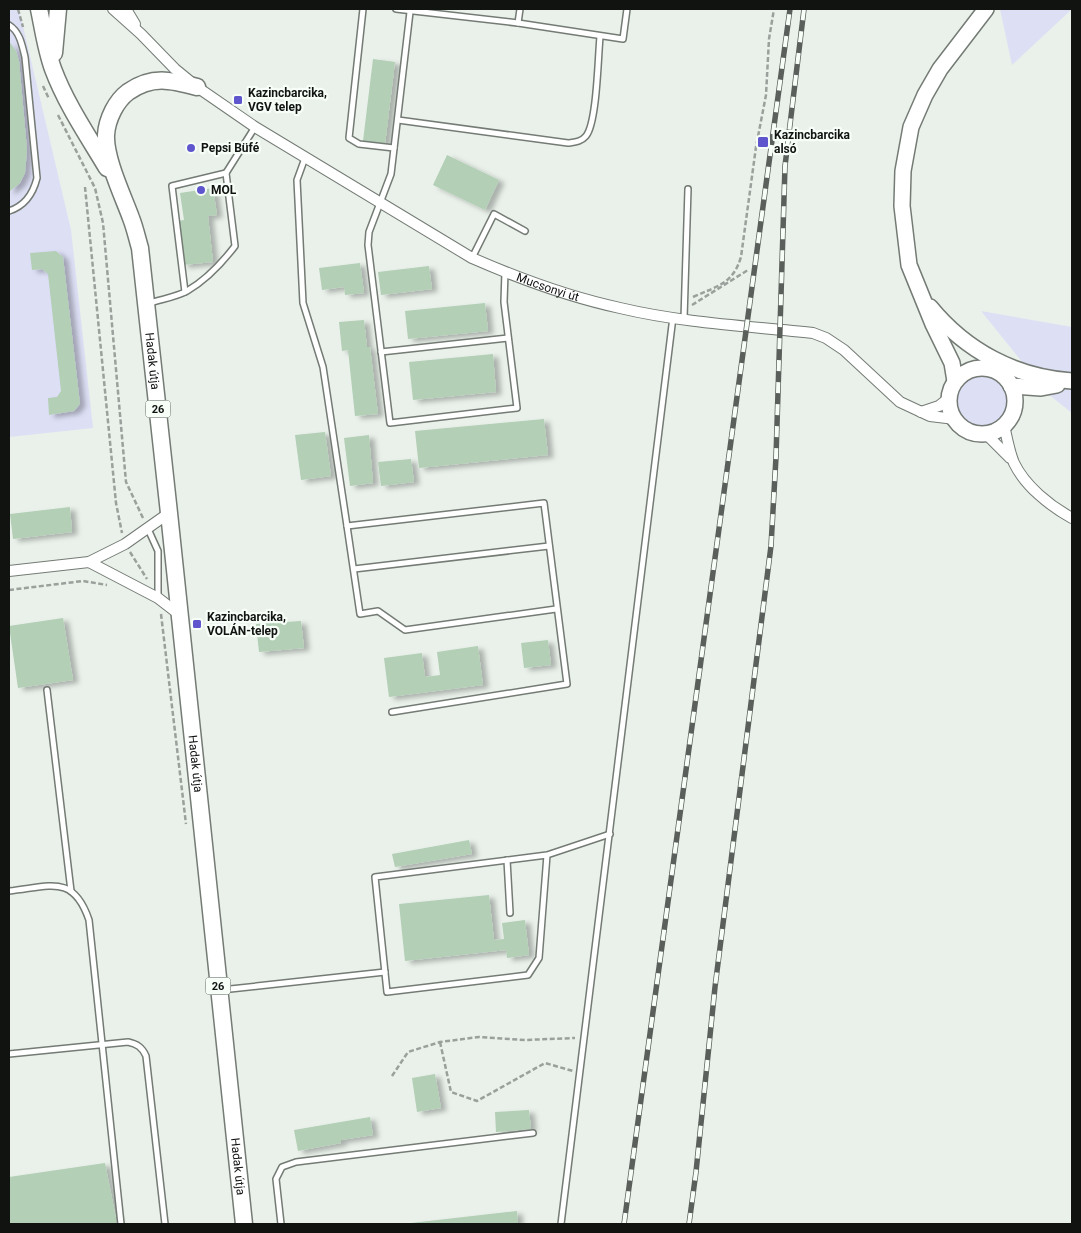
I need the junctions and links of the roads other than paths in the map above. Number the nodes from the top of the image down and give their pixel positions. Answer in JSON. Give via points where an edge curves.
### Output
{"nodes":[{"id":1,"x":38,"y":9,"type":"edge"},
{"id":2,"x":58,"y":9,"type":"edge"},
{"id":3,"x":113,"y":9,"type":"edge"},
{"id":4,"x":126,"y":9,"type":"edge"},
{"id":5,"x":364,"y":9,"type":"edge"},
{"id":6,"x":396,"y":9,"type":"edge"},
{"id":7,"x":520,"y":9,"type":"edge"},
{"id":8,"x":627,"y":9,"type":"edge"},
{"id":9,"x":986,"y":9,"type":"edge"},
{"id":10,"x":410,"y":12,"type":"junction"},
{"id":11,"x":518,"y":23,"type":"junction"},
{"id":12,"x":9,"y":25,"type":"edge"},
{"id":13,"x":141,"y":34,"type":"junction"},
{"id":14,"x":600,"y":36,"type":"junction"},
{"id":15,"x":52,"y":68,"type":"junction"},
{"id":16,"x":197,"y":87,"type":"junction"},
{"id":17,"x":398,"y":120,"type":"junction"},
{"id":18,"x":255,"y":127,"type":"junction"},
{"id":19,"x":394,"y":148,"type":"junction"},
{"id":20,"x":305,"y":158,"type":"junction"},
{"id":21,"x":226,"y":173,"type":"junction"},
{"id":22,"x":119,"y":187,"type":"junction"},
{"id":23,"x":688,"y":189,"type":"dead end"},
{"id":24,"x":380,"y":203,"type":"junction"},
{"id":25,"x":9,"y":211,"type":"edge"},
{"id":26,"x":525,"y":231,"type":"dead end"},
{"id":27,"x":472,"y":258,"type":"junction"},
{"id":28,"x":505,"y":272,"type":"junction"},
{"id":29,"x":185,"y":292,"type":"junction"},
{"id":30,"x":920,"y":293,"type":"junction"},
{"id":31,"x":147,"y":304,"type":"junction"},
{"id":32,"x":680,"y":316,"type":"junction"},
{"id":33,"x":508,"y":338,"type":"junction"},
{"id":34,"x":946,"y":349,"type":"junction"},
{"id":35,"x":381,"y":352,"type":"junction"},
{"id":36,"x":975,"y":368,"type":"junction"},
{"id":37,"x":955,"y":381,"type":"junction"},
{"id":38,"x":1072,"y":381,"type":"edge"},
{"id":39,"x":1011,"y":386,"type":"junction"},
{"id":40,"x":1041,"y":388,"type":"junction"},
{"id":41,"x":949,"y":398,"type":"junction"},
{"id":42,"x":1015,"y":401,"type":"junction"},
{"id":43,"x":920,"y":412,"type":"junction"},
{"id":44,"x":955,"y":419,"type":"junction"},
{"id":45,"x":1004,"y":425,"type":"junction"},
{"id":46,"x":985,"y":433,"type":"junction"},
{"id":47,"x":1014,"y":463,"type":"junction"},
{"id":48,"x":169,"y":513,"type":"junction"},
{"id":49,"x":1072,"y":518,"type":"edge"},
{"id":50,"x":347,"y":526,"type":"junction"},
{"id":51,"x":147,"y":528,"type":"junction"},
{"id":52,"x":549,"y":546,"type":"junction"},
{"id":53,"x":89,"y":562,"type":"junction"},
{"id":54,"x":354,"y":569,"type":"junction"},
{"id":55,"x":9,"y":572,"type":"edge"},
{"id":56,"x":158,"y":598,"type":"junction"},
{"id":57,"x":556,"y":609,"type":"junction"},
{"id":58,"x":180,"y":615,"type":"junction"},
{"id":59,"x":47,"y":690,"type":"dead end"},
{"id":60,"x":392,"y":712,"type":"dead end"},
{"id":61,"x":610,"y":834,"type":"junction"},
{"id":62,"x":548,"y":855,"type":"junction"},
{"id":63,"x":507,"y":860,"type":"junction"},
{"id":64,"x":9,"y":891,"type":"edge"},
{"id":65,"x":71,"y":891,"type":"junction"},
{"id":66,"x":510,"y":912,"type":"dead end"},
{"id":67,"x":385,"y":972,"type":"junction"},
{"id":68,"x":218,"y":990,"type":"junction"},
{"id":69,"x":102,"y":1044,"type":"junction"},
{"id":70,"x":9,"y":1054,"type":"edge"},
{"id":71,"x":533,"y":1132,"type":"dead end"},
{"id":72,"x":121,"y":1224,"type":"edge"},
{"id":73,"x":165,"y":1224,"type":"edge"},
{"id":74,"x":244,"y":1224,"type":"edge"},
{"id":75,"x":281,"y":1224,"type":"edge"},
{"id":76,"x":561,"y":1224,"type":"edge"}],
"edges":[{"from":1,"to":15,"type":"main road","number":"26"},
{"from":2,"to":15,"type":"main road"},
{"from":3,"to":13,"type":"street"},
{"from":4,"to":13,"type":"street"},
{"from":5,"to":19,"type":"lane","via":[[349,138],[359,144]]},
{"from":6,"to":10,"type":"lane"},
{"from":7,"to":11,"type":"lane"},
{"from":8,"to":14,"type":"lane","via":[[623,38]]},
{"from":9,"to":30,"type":"main road","via":[[940,69],[912,127],[903,171],[902,206],[909,265]]},
{"from":10,"to":11,"type":"lane"},
{"from":10,"to":17,"type":"lane"},
{"from":11,"to":14,"type":"lane"},
{"from":12,"to":25,"type":"lane","via":[[15,29],[25,57],[37,178],[30,197]]},
{"from":13,"to":16,"type":"street","name":"Mucsonyi út"},
{"from":14,"to":17,"type":"lane","via":[[592,121],[587,135],[576,142]]},
{"from":15,"to":22,"type":"main road","number":"26"},
{"from":16,"to":18,"type":"street","name":"Mucsonyi út"},
{"from":16,"to":22,"type":"main road","via":[[167,80],[146,82],[117,103],[106,134]]},
{"from":17,"to":19,"type":"lane"},
{"from":18,"to":20,"type":"street","name":"Mucsonyi út"},
{"from":18,"to":21,"type":"lane"},
{"from":19,"to":24,"type":"lane","via":[[391,174]]},
{"from":20,"to":24,"type":"street","name":"Mucsonyi út"},
{"from":20,"to":50,"type":"lane","via":[[297,180],[303,303],[323,367]]},
{"from":21,"to":29,"type":"lane","via":[[235,246],[213,271]]},
{"from":21,"to":29,"type":"lane","via":[[172,186]]},
{"from":22,"to":31,"type":"main road","number":"26","via":[[140,248]]},
{"from":23,"to":32,"type":"lane","via":[[685,300]]},
{"from":24,"to":27,"type":"street","name":"Mucsonyi út"},
{"from":24,"to":35,"type":"lane","via":[[369,232],[368,245]]},
{"from":26,"to":27,"type":"lane","via":[[494,214]]},
{"from":27,"to":28,"type":"street","name":"Mucsonyi út"},
{"from":28,"to":32,"type":"street","name":"Mucsonyi út","via":[[622,309]]},
{"from":28,"to":33,"type":"lane"},
{"from":29,"to":31,"type":"lane"},
{"from":30,"to":34,"type":"main road"},
{"from":30,"to":38,"type":"main road","via":[[943,322],[984,354],[1041,378]]},
{"from":31,"to":48,"type":"main road","name":"Hadak útja","number":"26"},
{"from":32,"to":43,"type":"street","name":"Mucsonyi út","via":[[813,333],[826,338],[844,350],[900,402]]},
{"from":32,"to":61,"type":"lane"},
{"from":33,"to":35,"type":"lane"},
{"from":33,"to":35,"type":"lane","via":[[517,408],[390,423]]},
{"from":34,"to":36,"type":"main road","via":[[962,364]]},
{"from":34,"to":37,"type":"main road"},
{"from":36,"to":37,"type":"main road"},
{"from":36,"to":39,"type":"main road","via":[[992,370]]},
{"from":37,"to":41,"type":"main road"},
{"from":38,"to":40,"type":"main road"},
{"from":39,"to":40,"type":"main road"},
{"from":39,"to":42,"type":"main road"},
{"from":40,"to":42,"type":"main road"},
{"from":41,"to":43,"type":"street","via":[[939,406]]},
{"from":41,"to":44,"type":"main road"},
{"from":42,"to":45,"type":"main road","via":[[1013,412]]},
{"from":43,"to":44,"type":"street","name":"Mucsonyi út"},
{"from":44,"to":46,"type":"main road","via":[[965,429]]},
{"from":45,"to":46,"type":"main road"},
{"from":45,"to":47,"type":"street"},
{"from":46,"to":47,"type":"street"},
{"from":47,"to":49,"type":"street","via":[[1031,486]]},
{"from":48,"to":51,"type":"street"},
{"from":48,"to":58,"type":"main road","name":"Hadak útja","number":"26"},
{"from":50,"to":52,"type":"lane","via":[[544,503]]},
{"from":50,"to":54,"type":"lane"},
{"from":51,"to":53,"type":"street","via":[[125,544]]},
{"from":51,"to":56,"type":"lane","via":[[158,551]]},
{"from":52,"to":54,"type":"lane"},
{"from":52,"to":57,"type":"lane"},
{"from":53,"to":55,"type":"street"},
{"from":53,"to":56,"type":"street"},
{"from":54,"to":57,"type":"lane","via":[[360,614],[378,611],[405,630]]},
{"from":56,"to":58,"type":"street"},
{"from":57,"to":60,"type":"lane","via":[[567,684]]},
{"from":58,"to":68,"type":"main road","name":"Hadak útja","number":"26"},
{"from":59,"to":65,"type":"lane"},
{"from":61,"to":62,"type":"lane"},
{"from":61,"to":76,"type":"lane"},
{"from":62,"to":63,"type":"lane"},
{"from":62,"to":67,"type":"lane","via":[[539,958],[528,975],[387,992]]},
{"from":63,"to":66,"type":"lane"},
{"from":63,"to":67,"type":"lane","via":[[375,877]]},
{"from":64,"to":65,"type":"lane","via":[[59,886]]},
{"from":65,"to":69,"type":"lane","via":[[84,906],[88,920]]},
{"from":67,"to":68,"type":"lane"},
{"from":68,"to":74,"type":"main road","name":"Hadak útja","number":"26"},
{"from":69,"to":70,"type":"lane"},
{"from":69,"to":72,"type":"lane"},
{"from":69,"to":73,"type":"lane","via":[[133,1043],[141,1047],[146,1056]]},
{"from":71,"to":75,"type":"lane","via":[[296,1162],[282,1167],[276,1179]]}]}
